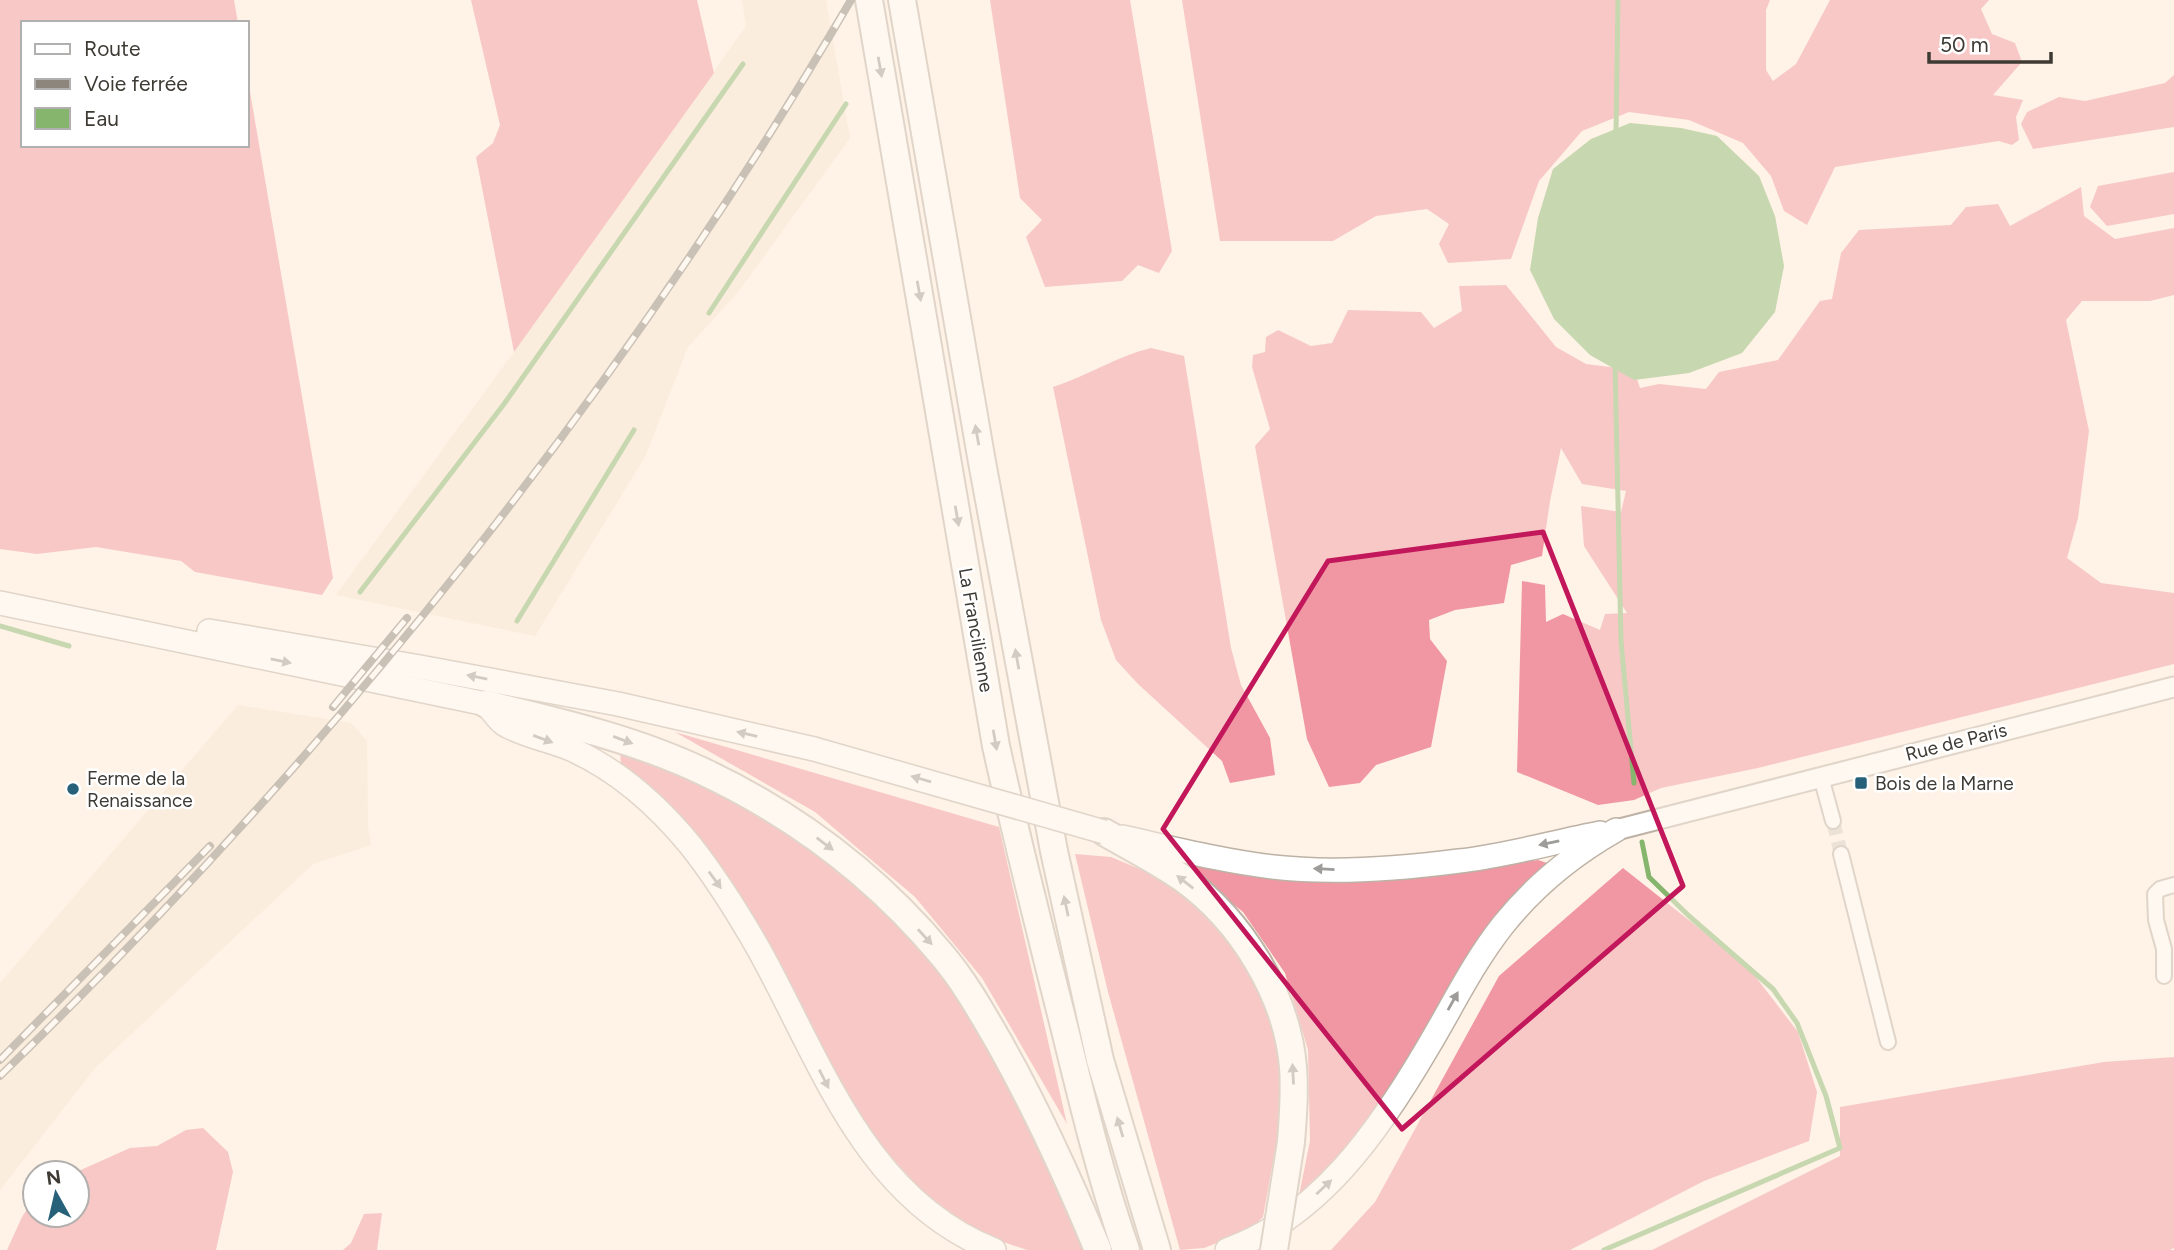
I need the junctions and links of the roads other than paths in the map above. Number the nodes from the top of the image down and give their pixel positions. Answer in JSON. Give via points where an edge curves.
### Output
{"nodes":[{"id":1,"x":869,"y":0,"type":"edge"},
{"id":2,"x":902,"y":0,"type":"edge"},
{"id":3,"x":3,"y":596,"type":"edge"},
{"id":4,"x":2174,"y":687,"type":"edge"},
{"id":5,"x":486,"y":704,"type":"junction"},
{"id":6,"x":1821,"y":777,"type":"junction"},
{"id":7,"x":1833,"y":821,"type":"tunnel mouth"},
{"id":8,"x":1616,"y":830,"type":"junction"},
{"id":9,"x":1104,"y":832,"type":"junction"},
{"id":10,"x":1841,"y":855,"type":"tunnel mouth"},
{"id":11,"x":2174,"y":885,"type":"edge"},
{"id":12,"x":2164,"y":976,"type":"dead end"},
{"id":13,"x":1888,"y":1042,"type":"dead end"},
{"id":14,"x":994,"y":1250,"type":"edge"},
{"id":15,"x":1098,"y":1250,"type":"edge"},
{"id":16,"x":1126,"y":1250,"type":"edge"},
{"id":17,"x":1157,"y":1250,"type":"edge"},
{"id":18,"x":1227,"y":1250,"type":"edge"},
{"id":19,"x":1273,"y":1250,"type":"edge"}],
"edges":[{"from":1,"to":16,"type":"highway","name":"La Francilienne","one_way":true,"via":[[996,746],[1110,1205]]},
{"from":17,"to":2,"type":"highway","name":"La Francilienne","one_way":true,"via":[[1100,1060],[1032,740]]},
{"from":3,"to":5,"type":"main road","one_way":true},
{"from":9,"to":3,"type":"main road","one_way":true,"bridge":true,"via":[[814,749],[592,699]]},
{"from":4,"to":6,"type":"main road","name":"Rue de Paris"},
{"from":5,"to":14,"type":"main road","one_way":true,"via":[[503,723],[572,749],[612,771],[659,812],[733,904],[832,1095],[867,1149],[907,1193],[951,1230]]},
{"from":5,"to":15,"type":"highway","one_way":true,"via":[[619,738],[702,771],[767,805],[826,844],[903,913],[943,955],[974,999],[1043,1127]]},
{"from":6,"to":7,"type":"street"},
{"from":6,"to":8,"type":"main road","name":"Rue de Paris"},
{"from":8,"to":9,"type":"main road","one_way":true,"via":[[1462,861],[1340,870],[1216,858]]},
{"from":18,"to":8,"type":"main road","one_way":true,"via":[[1268,1233],[1326,1188],[1377,1127],[1503,924],[1540,883]]},
{"from":19,"to":9,"type":"highway","one_way":true,"bridge":true,"via":[[1294,1105],[1293,1065],[1273,990],[1246,942],[1224,917],[1183,879]]},
{"from":10,"to":13,"type":"street"},
{"from":11,"to":12,"type":"street","via":[[2155,894]]}]}
